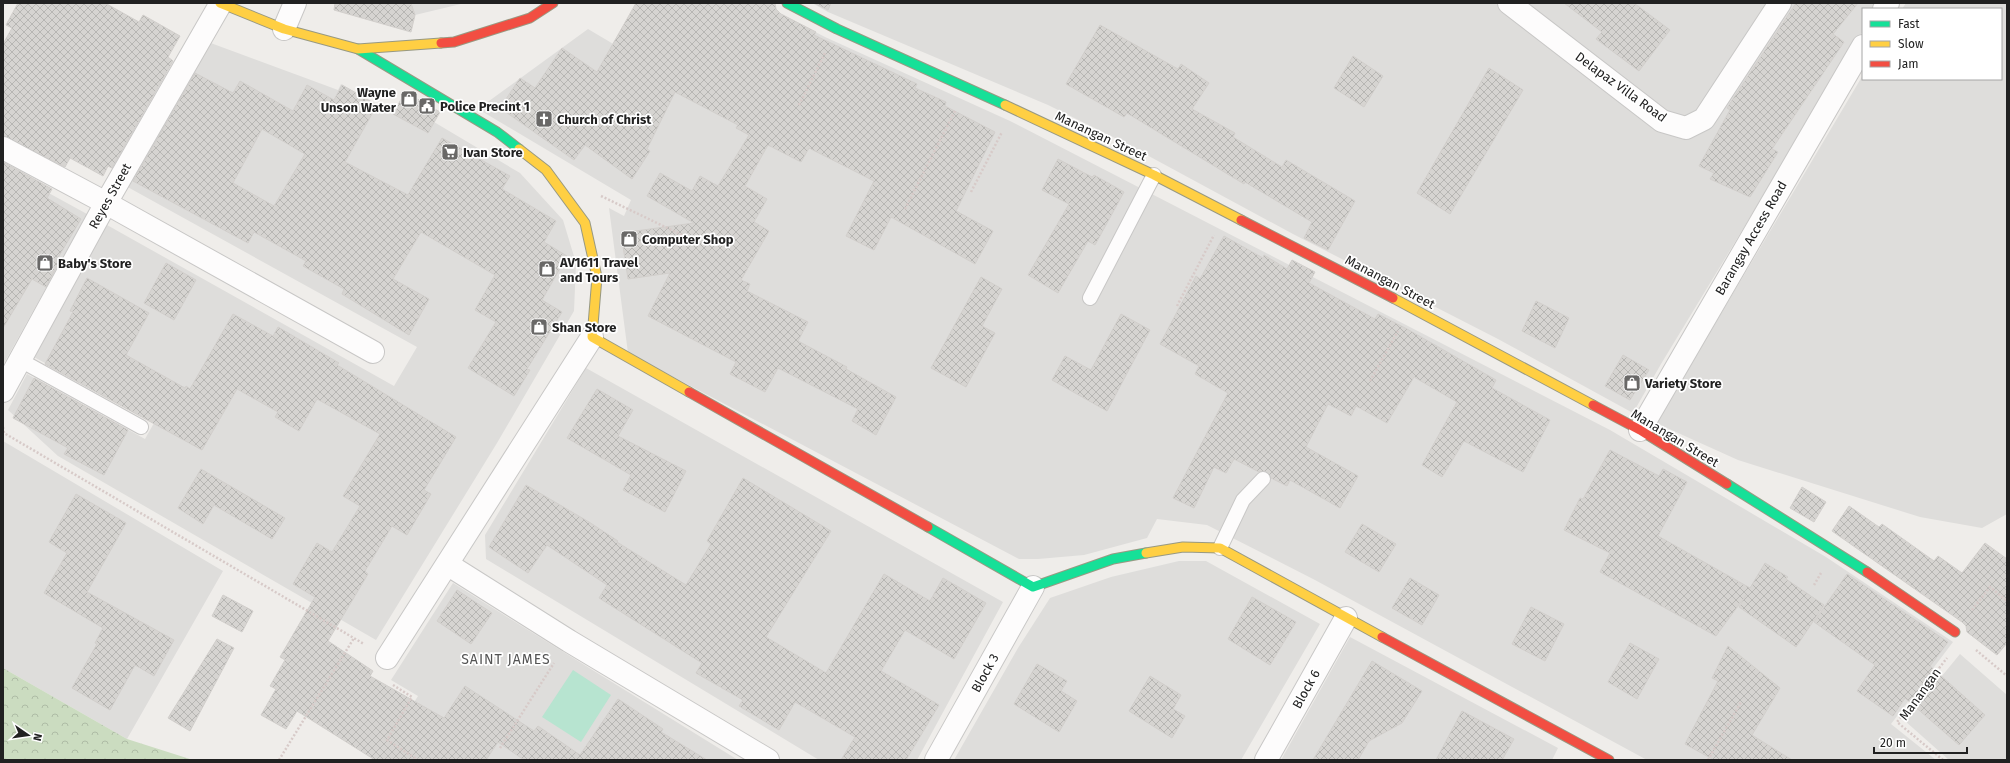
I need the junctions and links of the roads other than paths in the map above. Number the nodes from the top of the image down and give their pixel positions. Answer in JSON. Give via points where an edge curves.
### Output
{"nodes":[{"id":1,"x":221,"y":3,"type":"edge"},
{"id":2,"x":295,"y":3,"type":"edge"},
{"id":3,"x":553,"y":3,"type":"edge"},
{"id":4,"x":787,"y":3,"type":"edge"},
{"id":5,"x":1509,"y":3,"type":"edge"},
{"id":6,"x":1780,"y":3,"type":"edge"},
{"id":7,"x":284,"y":29,"type":"junction"},
{"id":8,"x":1862,"y":48,"type":"edge"},
{"id":9,"x":358,"y":49,"type":"junction"},
{"id":10,"x":3,"y":148,"type":"edge"},
{"id":11,"x":1154,"y":175,"type":"junction"},
{"id":12,"x":106,"y":203,"type":"junction"},
{"id":13,"x":1090,"y":298,"type":"dead end"},
{"id":14,"x":592,"y":336,"type":"junction"},
{"id":15,"x":373,"y":352,"type":"dead end"},
{"id":16,"x":20,"y":360,"type":"junction"},
{"id":17,"x":3,"y":391,"type":"edge"},
{"id":18,"x":141,"y":427,"type":"dead end"},
{"id":19,"x":1640,"y":430,"type":"junction"},
{"id":20,"x":1263,"y":479,"type":"dead end"},
{"id":21,"x":1220,"y":548,"type":"junction"},
{"id":22,"x":447,"y":564,"type":"junction"},
{"id":23,"x":1034,"y":587,"type":"junction"},
{"id":24,"x":1346,"y":618,"type":"junction"},
{"id":25,"x":1958,"y":635,"type":"road end"},
{"id":26,"x":387,"y":658,"type":"road end"},
{"id":27,"x":1596,"y":757,"type":"edge"},
{"id":28,"x":768,"y":760,"type":"edge"},
{"id":29,"x":936,"y":760,"type":"edge"},
{"id":30,"x":1266,"y":760,"type":"edge"}],
"edges":[{"from":1,"to":7,"type":"street"},
{"from":1,"to":12,"type":"street","name":"Reyes Street"},
{"from":2,"to":7,"type":"street"},
{"from":3,"to":9,"type":"street","via":[[530,18],[454,42]]},
{"from":4,"to":11,"type":"street","name":"Manangan Street","via":[[837,29]]},
{"from":5,"to":6,"type":"street","name":"Delapaz Villa Road","via":[[1662,120],[1686,128],[1704,119]]},
{"from":7,"to":9,"type":"street"},
{"from":8,"to":19,"type":"street","name":"Barangay Access Road"},
{"from":9,"to":14,"type":"street","via":[[497,132],[546,170],[585,223],[597,276]]},
{"from":10,"to":12,"type":"street"},
{"from":11,"to":13,"type":"lane"},
{"from":11,"to":19,"type":"street","name":"Manangan Street","via":[[1411,307]]},
{"from":12,"to":15,"type":"street"},
{"from":12,"to":16,"type":"street","name":"Reyes Street"},
{"from":14,"to":22,"type":"street"},
{"from":14,"to":23,"type":"street"},
{"from":16,"to":17,"type":"street","name":"Reyes Street"},
{"from":16,"to":18,"type":"lane"},
{"from":19,"to":25,"type":"street","name":"Manangan Street","via":[[1836,551]]},
{"from":20,"to":21,"type":"lane","via":[[1243,500]]},
{"from":21,"to":23,"type":"street","via":[[1183,546],[1113,559]]},
{"from":21,"to":24,"type":"street"},
{"from":22,"to":26,"type":"street"},
{"from":22,"to":28,"type":"street","via":[[569,641]]},
{"from":23,"to":29,"type":"street","name":"Block 3"},
{"from":24,"to":27,"type":"street"},
{"from":24,"to":30,"type":"street","name":"Block 6"}]}
